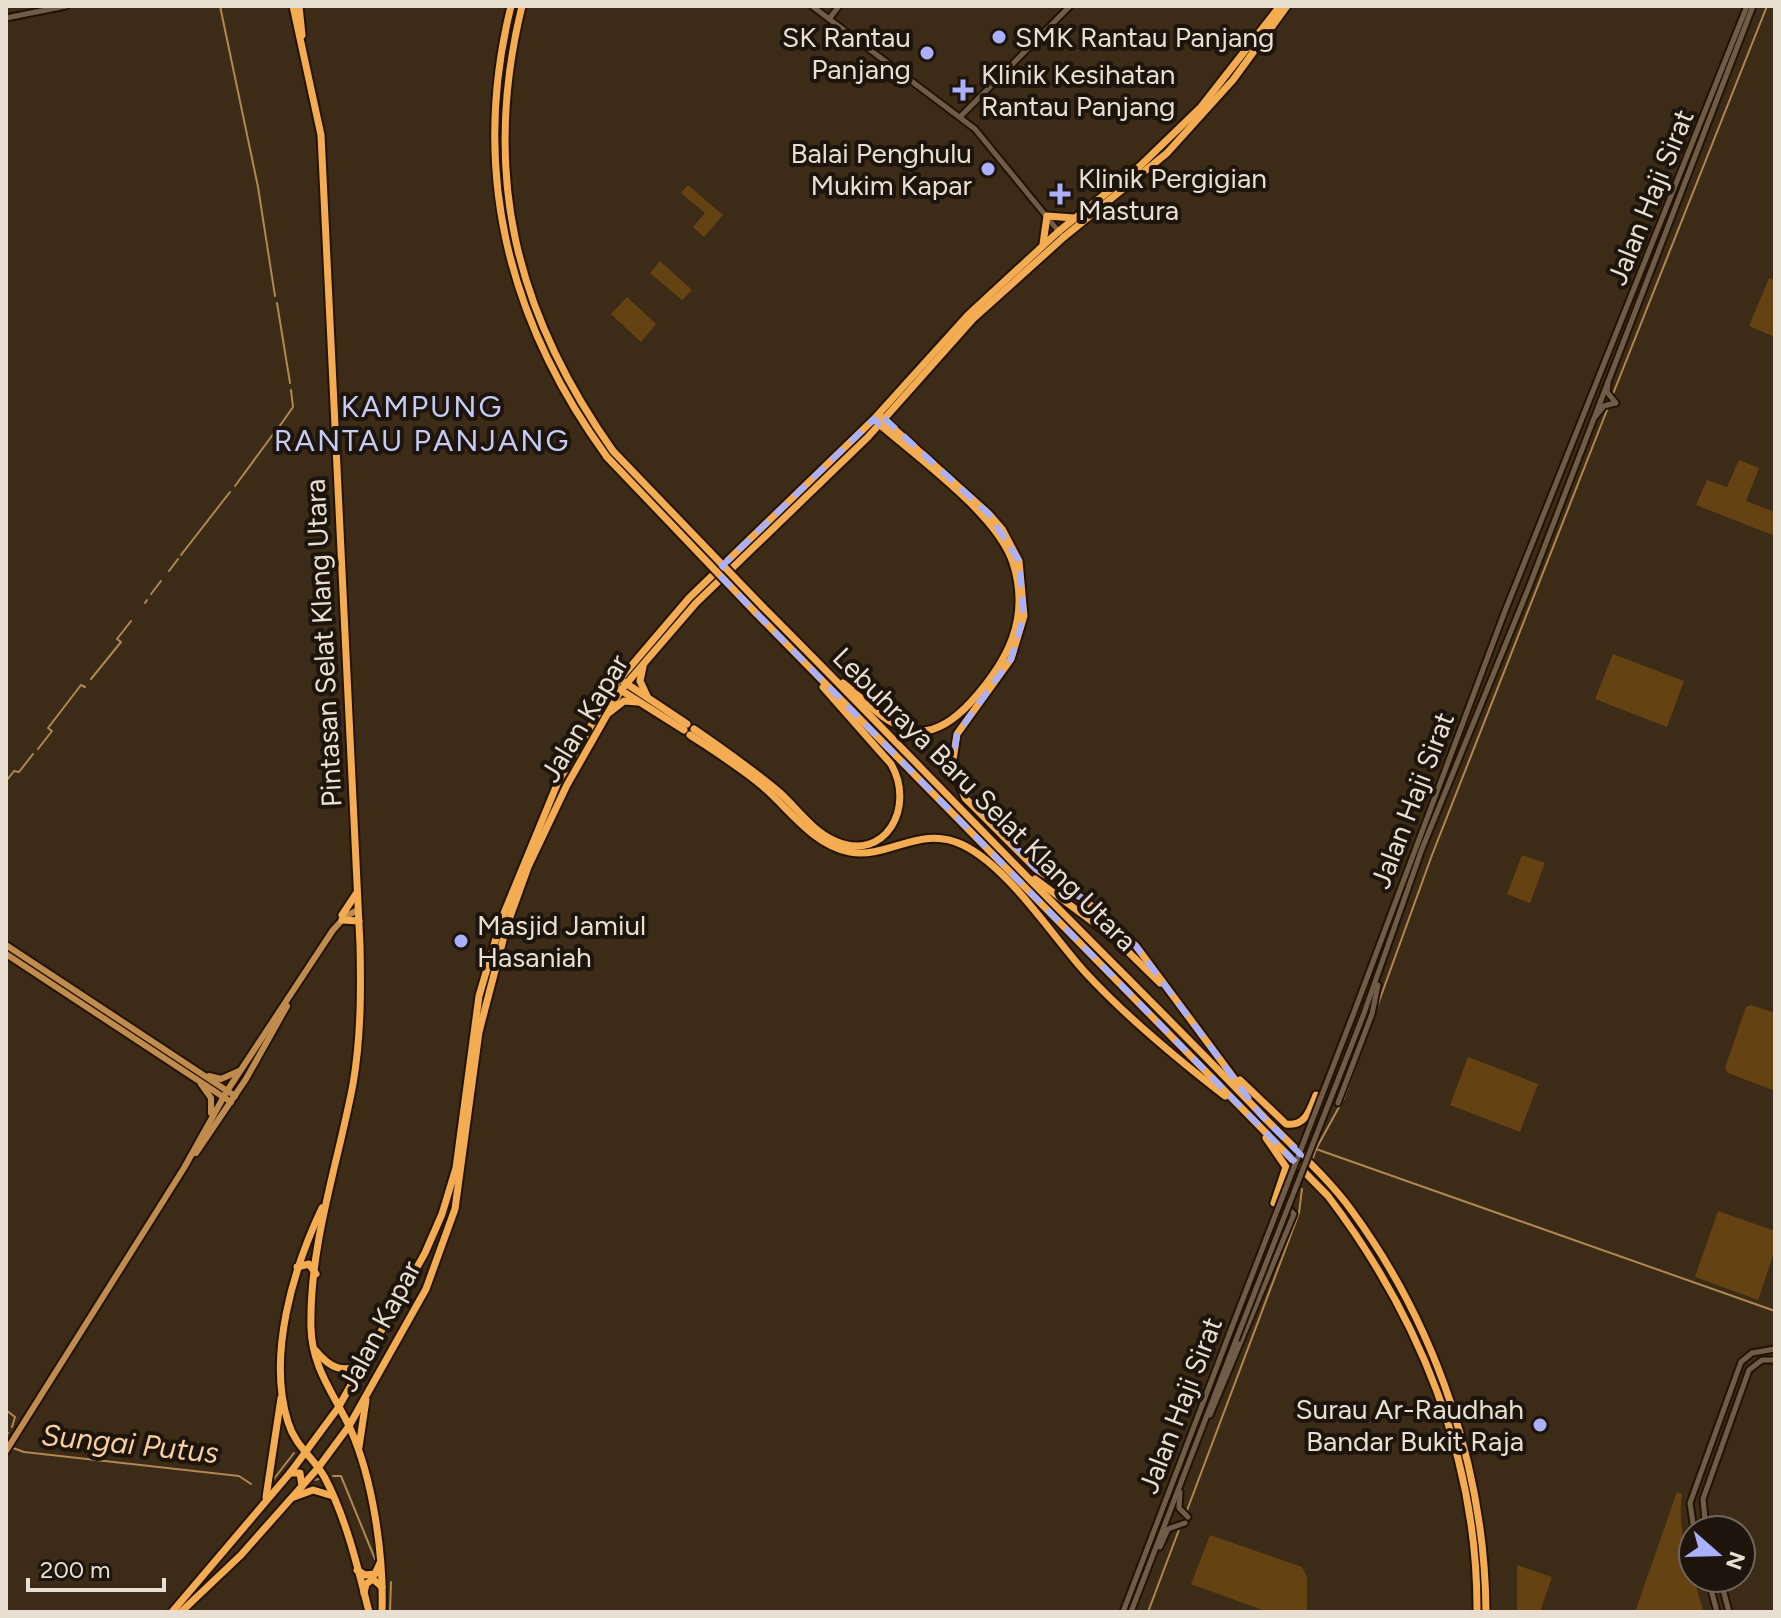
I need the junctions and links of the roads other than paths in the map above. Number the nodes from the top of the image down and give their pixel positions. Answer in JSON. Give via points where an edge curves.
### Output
{"nodes":[{"id":1,"x":66,"y":6,"type":"edge"},
{"id":2,"x":296,"y":6,"type":"edge"},
{"id":3,"x":511,"y":6,"type":"edge"},
{"id":4,"x":522,"y":6,"type":"edge"},
{"id":5,"x":812,"y":6,"type":"edge"},
{"id":6,"x":839,"y":6,"type":"edge"},
{"id":7,"x":1070,"y":6,"type":"edge"},
{"id":8,"x":1280,"y":6,"type":"edge"},
{"id":9,"x":1287,"y":6,"type":"edge"},
{"id":10,"x":1750,"y":6,"type":"edge"},
{"id":11,"x":6,"y":18,"type":"edge"},
{"id":12,"x":829,"y":19,"type":"junction"},
{"id":13,"x":961,"y":116,"type":"junction"},
{"id":14,"x":1047,"y":216,"type":"junction"},
{"id":15,"x":1075,"y":218,"type":"junction"},
{"id":16,"x":1061,"y":234,"type":"junction"},
{"id":17,"x":1043,"y":246,"type":"junction"},
{"id":18,"x":1620,"y":346,"type":"junction"},
{"id":19,"x":900,"y":400,"type":"junction"},
{"id":20,"x":879,"y":419,"type":"junction"},
{"id":21,"x":894,"y":432,"type":"junction"},
{"id":22,"x":868,"y":437,"type":"junction"},
{"id":23,"x":1583,"y":443,"type":"junction"},
{"id":24,"x":610,"y":454,"type":"junction"},
{"id":25,"x":1539,"y":528,"type":"junction"},
{"id":26,"x":1551,"y":531,"type":"junction"},
{"id":27,"x":1522,"y":606,"type":"junction"},
{"id":28,"x":759,"y":609,"type":"junction"},
{"id":29,"x":1505,"y":611,"type":"junction"},
{"id":30,"x":789,"y":647,"type":"junction"},
{"id":31,"x":649,"y":654,"type":"junction"},
{"id":32,"x":828,"y":672,"type":"junction"},
{"id":33,"x":620,"y":685,"type":"junction"},
{"id":34,"x":646,"y":701,"type":"junction"},
{"id":35,"x":602,"y":719,"type":"junction"},
{"id":36,"x":689,"y":730,"type":"junction"},
{"id":37,"x":1024,"y":872,"type":"junction"},
{"id":38,"x":357,"y":891,"type":"junction"},
{"id":39,"x":358,"y":909,"type":"junction"},
{"id":40,"x":342,"y":918,"type":"junction"},
{"id":41,"x":359,"y":921,"type":"junction"},
{"id":42,"x":6,"y":945,"type":"edge"},
{"id":43,"x":6,"y":954,"type":"edge"},
{"id":44,"x":306,"y":972,"type":"junction"},
{"id":45,"x":1380,"y":972,"type":"junction"},
{"id":46,"x":1170,"y":994,"type":"junction"},
{"id":47,"x":1221,"y":1062,"type":"junction"},
{"id":48,"x":243,"y":1068,"type":"junction"},
{"id":49,"x":197,"y":1075,"type":"junction"},
{"id":50,"x":225,"y":1094,"type":"junction"},
{"id":51,"x":1316,"y":1095,"type":"dead end"},
{"id":52,"x":233,"y":1099,"type":"junction"},
{"id":53,"x":1338,"y":1103,"type":"dead end"},
{"id":54,"x":1254,"y":1116,"type":"junction"},
{"id":55,"x":205,"y":1128,"type":"junction"},
{"id":56,"x":184,"y":1168,"type":"junction"},
{"id":57,"x":326,"y":1199,"type":"junction"},
{"id":58,"x":1274,"y":1203,"type":"joint"},
{"id":59,"x":297,"y":1267,"type":"junction"},
{"id":60,"x":316,"y":1274,"type":"junction"},
{"id":61,"x":312,"y":1346,"type":"junction"},
{"id":62,"x":1775,"y":1349,"type":"edge"},
{"id":63,"x":1775,"y":1360,"type":"edge"},
{"id":64,"x":365,"y":1363,"type":"junction"},
{"id":65,"x":354,"y":1382,"type":"junction"},
{"id":66,"x":283,"y":1388,"type":"junction"},
{"id":67,"x":366,"y":1398,"type":"junction"},
{"id":68,"x":338,"y":1408,"type":"junction"},
{"id":69,"x":349,"y":1426,"type":"junction"},
{"id":70,"x":1194,"y":1446,"type":"junction"},
{"id":71,"x":6,"y":1451,"type":"edge"},
{"id":72,"x":358,"y":1452,"type":"junction"},
{"id":73,"x":305,"y":1454,"type":"junction"},
{"id":74,"x":318,"y":1468,"type":"junction"},
{"id":75,"x":290,"y":1473,"type":"junction"},
{"id":76,"x":1183,"y":1479,"type":"junction"},
{"id":77,"x":302,"y":1486,"type":"junction"},
{"id":78,"x":333,"y":1496,"type":"junction"},
{"id":79,"x":292,"y":1498,"type":"junction"},
{"id":80,"x":264,"y":1503,"type":"junction"},
{"id":81,"x":1692,"y":1514,"type":"edge"},
{"id":82,"x":1704,"y":1514,"type":"edge"},
{"id":83,"x":381,"y":1557,"type":"junction"},
{"id":84,"x":357,"y":1569,"type":"junction"},
{"id":85,"x":1143,"y":1581,"type":"junction"},
{"id":86,"x":383,"y":1589,"type":"junction"},
{"id":87,"x":364,"y":1595,"type":"junction"},
{"id":88,"x":172,"y":1612,"type":"edge"},
{"id":89,"x":181,"y":1612,"type":"edge"},
{"id":90,"x":369,"y":1612,"type":"edge"},
{"id":91,"x":382,"y":1612,"type":"edge"},
{"id":92,"x":1123,"y":1612,"type":"edge"},
{"id":93,"x":1131,"y":1612,"type":"edge"},
{"id":94,"x":1477,"y":1612,"type":"edge"},
{"id":95,"x":1486,"y":1612,"type":"edge"}],
"edges":[{"from":1,"to":11,"type":"main road"},
{"from":2,"to":38,"type":"highway","name":"Pintasan Selat Klang Utara","via":[[321,135]]},
{"from":3,"to":24,"type":"highway","name":"Lebuhraya Baru Selat Klang Utara","via":[[496,126],[497,177],[509,254],[549,366],[571,406]]},
{"from":4,"to":24,"type":"highway","name":"Lebuhraya Baru Selat Klang Utara","via":[[504,124],[506,188],[517,251],[556,361]]},
{"from":5,"to":12,"type":"main road"},
{"from":6,"to":12,"type":"main road"},
{"from":7,"to":13,"type":"main road"},
{"from":8,"to":15,"type":"highway","name":"Jalan Kapar","via":[[1201,107]]},
{"from":9,"to":16,"type":"highway","name":"Jalan Kapar","via":[[1233,80],[1167,153]]},
{"from":10,"to":18,"type":"main road","name":"Jalan Haji Sirat"},
{"from":10,"to":25,"type":"main road","name":"Jalan Haji Sirat"},
{"from":12,"to":13,"type":"main road"},
{"from":13,"to":14,"type":"main road"},
{"from":14,"to":15,"type":"highway"},
{"from":14,"to":16,"type":"main road"},
{"from":14,"to":17,"type":"highway"},
{"from":15,"to":16,"type":"highway","name":"Jalan Kapar"},
{"from":16,"to":17,"type":"highway","name":"Jalan Kapar"},
{"from":16,"to":19,"type":"highway","name":"Jalan Kapar"},
{"from":17,"to":20,"type":"highway","name":"Jalan Kapar","via":[[968,315]]},
{"from":18,"to":23,"type":"main road","name":"Jalan Haji Sirat"},
{"from":18,"to":23,"type":"main road","via":[[1607,387],[1616,403],[1600,410]]},
{"from":19,"to":20,"type":"highway","name":"Jalan Kapar"},
{"from":19,"to":21,"type":"highway"},
{"from":20,"to":21,"type":"highway"},
{"from":20,"to":22,"type":"highway","name":"Jalan Kapar"},
{"from":20,"to":33,"type":"highway","name":"Jalan Kapar","via":[[689,598]]},
{"from":21,"to":22,"type":"highway"},
{"from":21,"to":32,"type":"highway","via":[[997,532],[1017,578],[1016,631],[988,683],[954,718],[929,731],[893,723]]},
{"from":21,"to":46,"type":"highway","via":[[1002,529],[1023,577],[1024,616],[1017,646],[957,734],[953,760],[965,798],[1036,869],[1085,900],[1136,946]]},
{"from":22,"to":31,"type":"highway","name":"Jalan Kapar"},
{"from":23,"to":26,"type":"main road","name":"Jalan Haji Sirat"},
{"from":24,"to":28,"type":"highway","name":"Lebuhraya Baru Selat Klang Utara","bridge":true},
{"from":25,"to":26,"type":"main road","via":[[1533,552],[1537,555]]},
{"from":25,"to":29,"type":"main road","name":"Jalan Haji Sirat"},
{"from":26,"to":27,"type":"main road","name":"Jalan Haji Sirat"},
{"from":27,"to":29,"type":"main road","via":[[1524,583]]},
{"from":27,"to":45,"type":"main road","name":"Jalan Haji Sirat","via":[[1422,849]]},
{"from":28,"to":30,"type":"highway","name":"Lebuhraya Baru Selat Klang Utara"},
{"from":28,"to":32,"type":"highway","name":"Lebuhraya Baru Selat Klang Utara"},
{"from":29,"to":92,"type":"main road","name":"Jalan Haji Sirat","bridge":true},
{"from":30,"to":36,"type":"highway","via":[[899,778],[898,818],[887,832],[868,843],[836,842],[761,778]]},
{"from":30,"to":54,"type":"highway","name":"Lebuhraya Baru Selat Klang Utara"},
{"from":31,"to":33,"type":"highway","name":"Jalan Kapar"},
{"from":31,"to":34,"type":"highway","via":[[640,681]]},
{"from":32,"to":37,"type":"highway","name":"Lebuhraya Baru Selat Klang Utara"},
{"from":33,"to":34,"type":"highway"},
{"from":33,"to":35,"type":"highway","name":"Jalan Kapar"},
{"from":33,"to":64,"type":"highway","name":"Jalan Kapar","via":[[558,782],[509,896],[479,996],[448,1196],[408,1288]]},
{"from":34,"to":35,"type":"highway","via":[[624,701]]},
{"from":34,"to":36,"type":"highway"},
{"from":35,"to":67,"type":"highway","name":"Jalan Kapar","via":[[540,839],[501,943],[479,1032],[455,1209],[440,1258]]},
{"from":36,"to":54,"type":"highway","via":[[836,849],[863,853],[934,838],[963,845],[1015,891],[1119,1006]]},
{"from":37,"to":46,"type":"highway","via":[[1113,937]]},
{"from":37,"to":54,"type":"highway","name":"Lebuhraya Baru Selat Klang Utara"},
{"from":38,"to":39,"type":"highway","name":"Pintasan Selat Klang Utara"},
{"from":38,"to":40,"type":"highway"},
{"from":39,"to":40,"type":"main road"},
{"from":39,"to":41,"type":"highway","name":"Pintasan Selat Klang Utara"},
{"from":40,"to":41,"type":"highway"},
{"from":40,"to":44,"type":"main road"},
{"from":41,"to":57,"type":"highway","name":"Pintasan Selat Klang Utara","via":[[358,1045]]},
{"from":42,"to":49,"type":"main road"},
{"from":43,"to":49,"type":"main road"},
{"from":44,"to":48,"type":"main road"},
{"from":44,"to":52,"type":"main road"},
{"from":45,"to":53,"type":"main road","via":[[1373,1009]]},
{"from":45,"to":70,"type":"main road","name":"Jalan Haji Sirat","bridge":true},
{"from":46,"to":47,"type":"highway"},
{"from":47,"to":51,"type":"highway","via":[[1286,1124],[1306,1117]]},
{"from":47,"to":54,"type":"highway"},
{"from":48,"to":49,"type":"main road","via":[[221,1079]]},
{"from":48,"to":50,"type":"main road"},
{"from":49,"to":50,"type":"main road"},
{"from":49,"to":55,"type":"main road","via":[[211,1098]]},
{"from":50,"to":52,"type":"main road"},
{"from":50,"to":55,"type":"main road"},
{"from":52,"to":56,"type":"main road"},
{"from":54,"to":58,"type":"highway","via":[[1286,1167]]},
{"from":54,"to":94,"type":"highway","name":"Lebuhraya Baru Selat Klang Utara","via":[[1355,1232],[1424,1353],[1466,1493]]},
{"from":54,"to":95,"type":"highway","name":"Lebuhraya Baru Selat Klang Utara","via":[[1351,1209],[1429,1346],[1473,1487]]},
{"from":55,"to":56,"type":"main road"},
{"from":56,"to":71,"type":"main road"},
{"from":57,"to":59,"type":"highway","name":"Pintasan Selat Klang Utara"},
{"from":57,"to":60,"type":"highway","name":"Pintasan Selat Klang Utara"},
{"from":58,"to":70,"type":"main road","via":[[1294,1214],[1230,1375]]},
{"from":59,"to":60,"type":"highway","via":[[309,1264]]},
{"from":59,"to":66,"type":"highway","name":"Pintasan Selat Klang Utara","via":[[286,1319]]},
{"from":60,"to":61,"type":"highway","name":"Pintasan Selat Klang Utara"},
{"from":61,"to":64,"type":"highway","via":[[327,1364],[340,1369]]},
{"from":61,"to":68,"type":"highway","name":"Pintasan Selat Klang Utara"},
{"from":62,"to":81,"type":"main road","via":[[1752,1353],[1741,1362],[1690,1503]]},
{"from":63,"to":82,"type":"main road","via":[[1762,1360],[1749,1370],[1703,1499]]},
{"from":64,"to":65,"type":"highway","name":"Jalan Kapar"},
{"from":65,"to":67,"type":"highway","via":[[351,1401]]},
{"from":65,"to":68,"type":"highway","name":"Jalan Kapar"},
{"from":66,"to":73,"type":"highway","name":"Pintasan Selat Klang Utara","via":[[288,1422]]},
{"from":66,"to":80,"type":"highway"},
{"from":67,"to":69,"type":"highway","name":"Jalan Kapar"},
{"from":67,"to":72,"type":"highway"},
{"from":68,"to":69,"type":"highway","name":"Pintasan Selat Klang Utara"},
{"from":68,"to":73,"type":"highway","name":"Jalan Kapar"},
{"from":69,"to":72,"type":"highway","name":"Pintasan Selat Klang Utara"},
{"from":69,"to":74,"type":"highway","name":"Jalan Kapar"},
{"from":70,"to":76,"type":"main road","name":"Jalan Haji Sirat"},
{"from":72,"to":83,"type":"highway","name":"Pintasan Selat Klang Utara"},
{"from":73,"to":74,"type":"highway","name":"Pintasan Selat Klang Utara"},
{"from":73,"to":75,"type":"highway","name":"Jalan Kapar"},
{"from":74,"to":77,"type":"highway","name":"Jalan Kapar"},
{"from":74,"to":78,"type":"highway","name":"Pintasan Selat Klang Utara"},
{"from":75,"to":77,"type":"highway","via":[[300,1473]]},
{"from":75,"to":80,"type":"highway","name":"Jalan Kapar"},
{"from":76,"to":85,"type":"main road","name":"Jalan Haji Sirat"},
{"from":76,"to":85,"type":"main road","via":[[1181,1512],[1186,1520],[1168,1529]]},
{"from":77,"to":79,"type":"highway","name":"Jalan Kapar"},
{"from":78,"to":79,"type":"highway","via":[[313,1490]]},
{"from":78,"to":84,"type":"highway","name":"Pintasan Selat Klang Utara"},
{"from":79,"to":89,"type":"highway","name":"Jalan Kapar"},
{"from":80,"to":88,"type":"highway","name":"Jalan Kapar"},
{"from":83,"to":84,"type":"highway","via":[[375,1574]]},
{"from":83,"to":86,"type":"highway","name":"Pintasan Selat Klang Utara"},
{"from":84,"to":87,"type":"highway","name":"Pintasan Selat Klang Utara"},
{"from":85,"to":93,"type":"main road","name":"Jalan Haji Sirat"},
{"from":86,"to":87,"type":"highway","via":[[377,1580],[369,1580]]},
{"from":86,"to":91,"type":"highway","name":"Pintasan Selat Klang Utara"},
{"from":87,"to":90,"type":"highway","name":"Pintasan Selat Klang Utara"}]}
